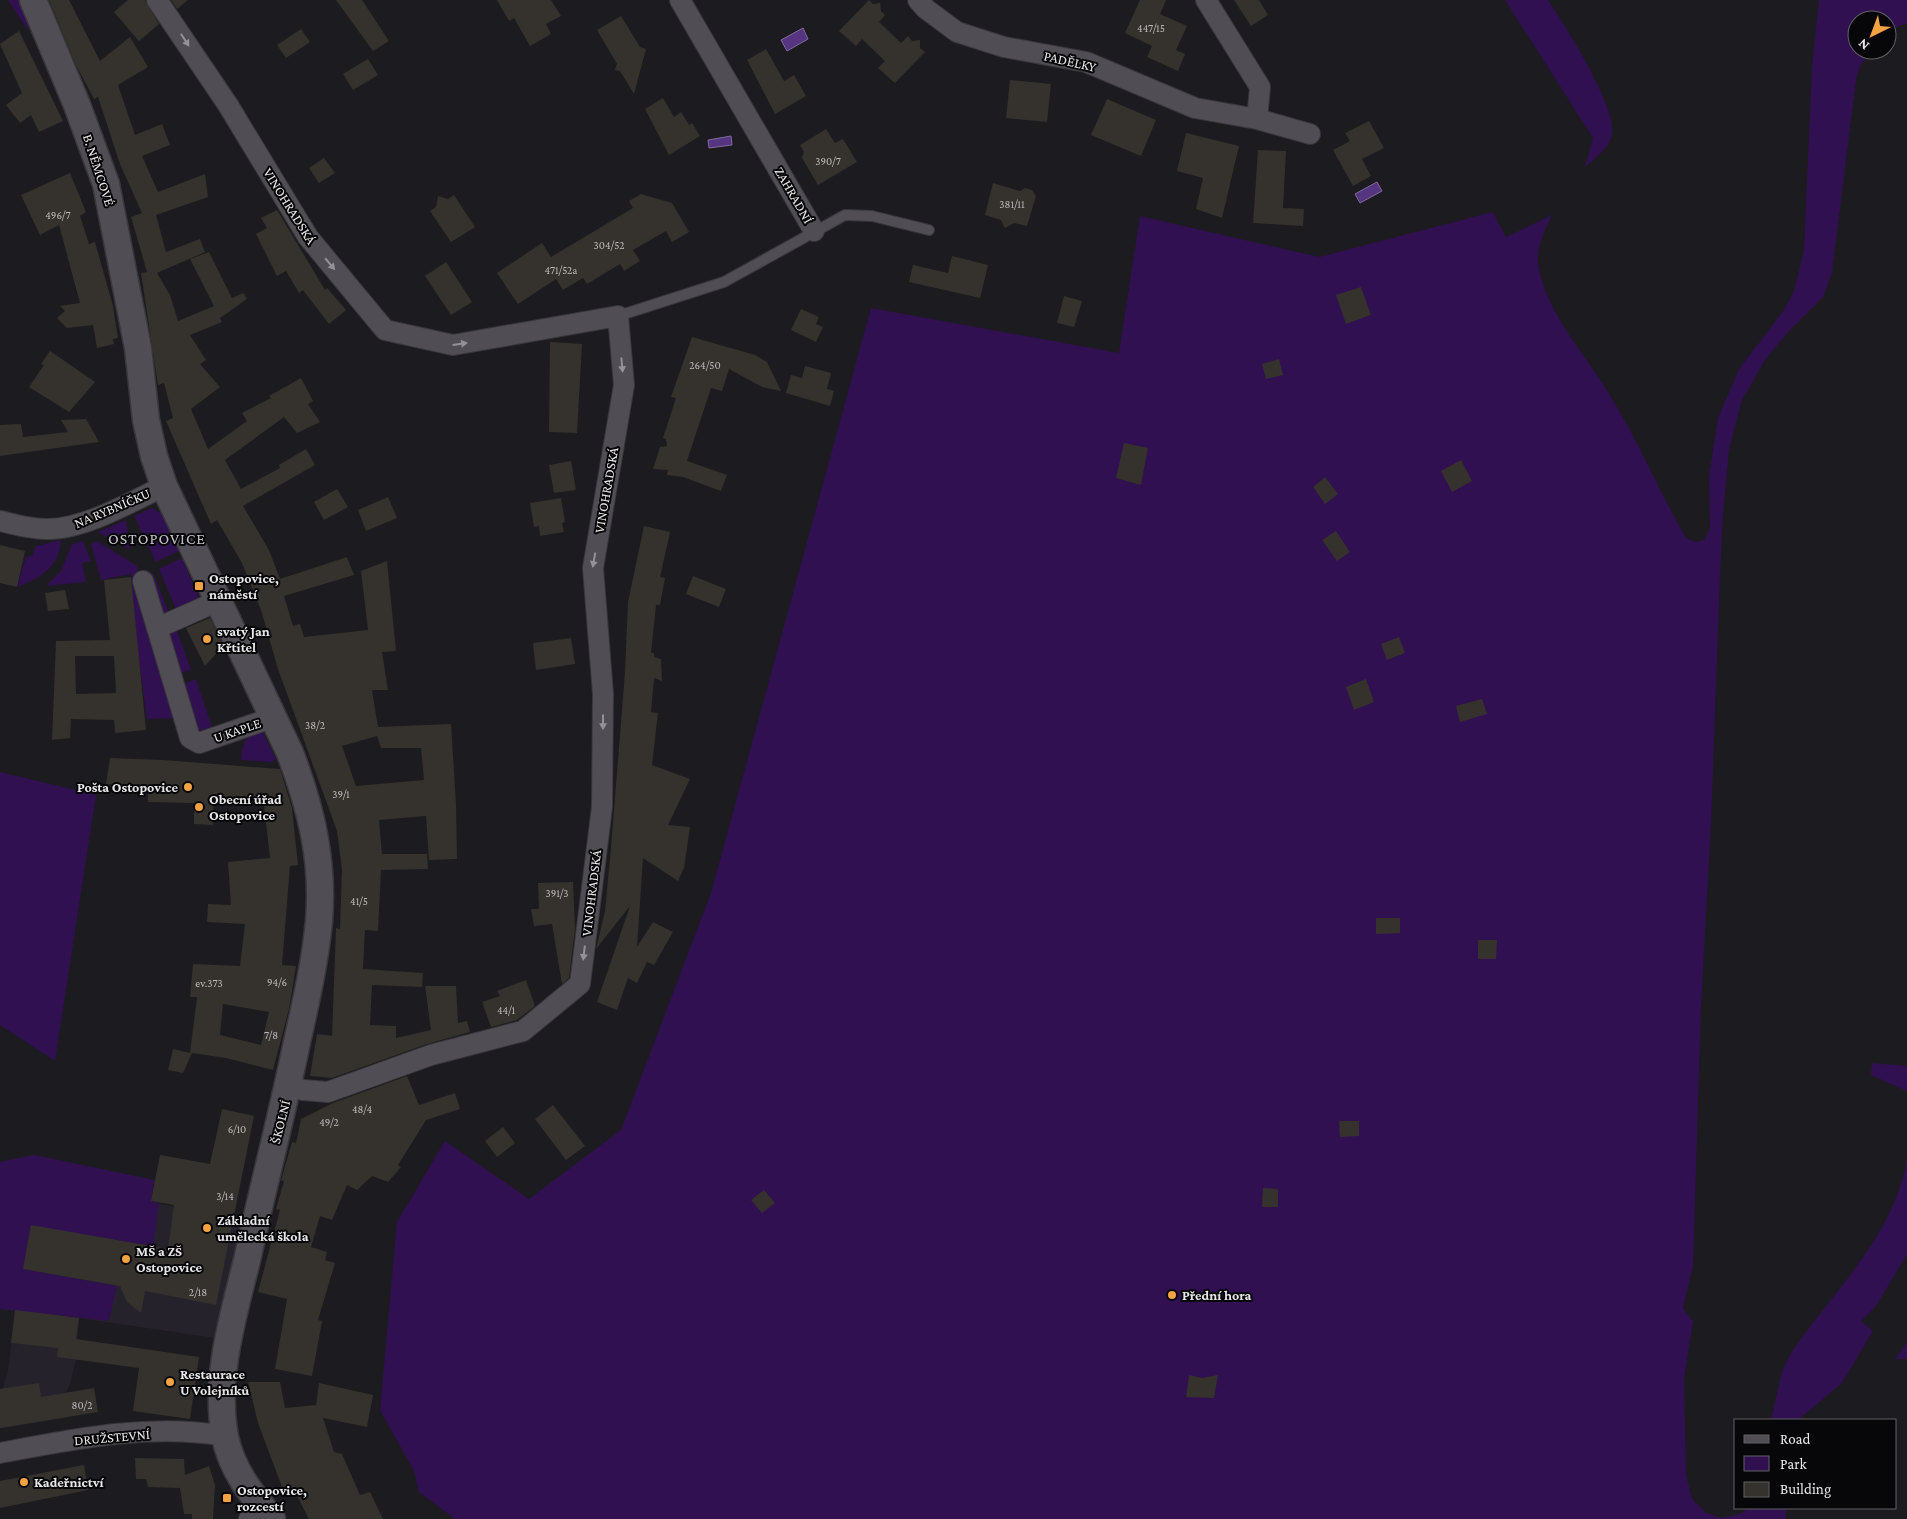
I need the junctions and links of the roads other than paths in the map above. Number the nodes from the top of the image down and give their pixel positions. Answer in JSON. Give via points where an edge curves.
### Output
{"nodes":[{"id":1,"x":33,"y":0,"type":"edge"},
{"id":2,"x":157,"y":0,"type":"edge"},
{"id":3,"x":680,"y":0,"type":"edge"},
{"id":4,"x":918,"y":0,"type":"edge"},
{"id":5,"x":1206,"y":0,"type":"edge"},
{"id":6,"x":1257,"y":119,"type":"junction"},
{"id":7,"x":1310,"y":134,"type":"dead end"},
{"id":8,"x":929,"y":230,"type":"dead end"},
{"id":9,"x":814,"y":231,"type":"junction"},
{"id":10,"x":618,"y":316,"type":"junction"},
{"id":11,"x":138,"y":348,"type":"joint"},
{"id":12,"x":164,"y":486,"type":"junction"},
{"id":13,"x":0,"y":521,"type":"edge"},
{"id":14,"x":144,"y":580,"type":"dead end"},
{"id":15,"x":209,"y":605,"type":"dead end"},
{"id":16,"x":157,"y":628,"type":"junction"},
{"id":17,"x":274,"y":717,"type":"junction"},
{"id":18,"x":288,"y":1086,"type":"junction"},
{"id":19,"x":225,"y":1436,"type":"junction"},
{"id":20,"x":0,"y":1452,"type":"edge"},
{"id":21,"x":260,"y":1514,"type":"edge"}],
"edges":[{"from":1,"to":11,"type":"street","name":"B. NĚMCOVÉ","via":[[106,184]]},
{"from":2,"to":10,"type":"street","name":"VINOHRADSKÁ","one_way":true,"via":[[228,105],[308,238],[385,330],[453,345]]},
{"from":3,"to":9,"type":"street","name":"ZAHRADNÍ"},
{"from":4,"to":6,"type":"street","name":"PADĚLKY","via":[[957,32],[1004,47],[1086,62],[1195,108]]},
{"from":5,"to":6,"type":"street","via":[[1260,86]]},
{"from":6,"to":7,"type":"street","name":"PADĚLKY"},
{"from":8,"to":9,"type":"lane","via":[[872,216],[845,215]]},
{"from":9,"to":10,"type":"lane","name":"ZAHRADNÍ","via":[[724,282]]},
{"from":10,"to":18,"type":"street","name":"VINOHRADSKÁ","one_way":true,"via":[[624,385],[593,568],[603,694],[602,807],[580,984],[523,1031],[431,1055],[328,1092]]},
{"from":11,"to":12,"type":"street","name":"U KAPLE","via":[[146,420]]},
{"from":12,"to":13,"type":"street","name":"NA RYBNÍČKU","via":[[68,526],[47,529]]},
{"from":12,"to":17,"type":"street","name":"U KAPLE"},
{"from":14,"to":16,"type":"street","name":"U KAPLE"},
{"from":15,"to":16,"type":"street"},
{"from":16,"to":17,"type":"street","name":"U KAPLE","via":[[188,733],[194,742]]},
{"from":17,"to":18,"type":"street","name":"ŠKOLNÍ","via":[[304,791],[319,852],[316,951]]},
{"from":18,"to":19,"type":"street","name":"ŠKOLNÍ","via":[[229,1337],[221,1396]]},
{"from":19,"to":20,"type":"street","name":"DRUŽSTEVNÍ","via":[[195,1431],[100,1435]]},
{"from":19,"to":21,"type":"street","name":"ŠKOLNÍ","via":[[237,1474]]}]}
